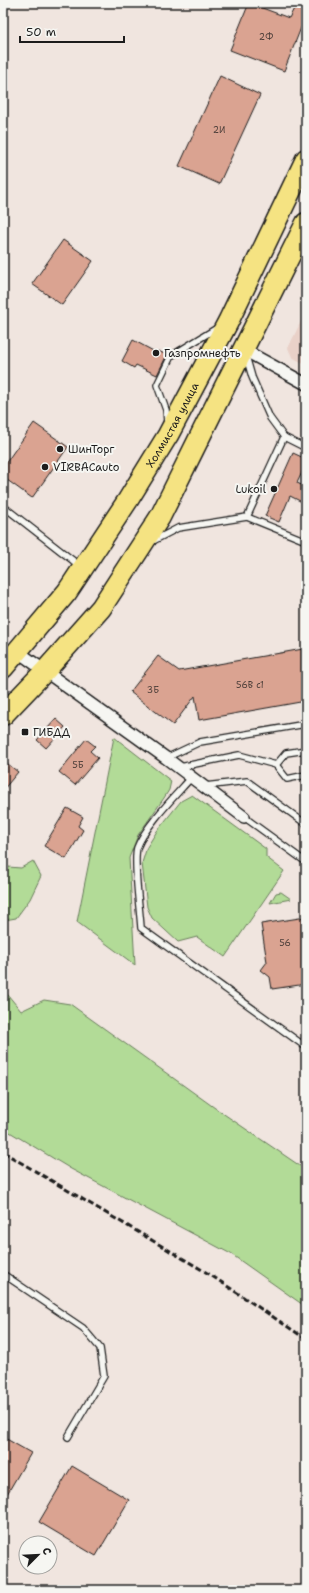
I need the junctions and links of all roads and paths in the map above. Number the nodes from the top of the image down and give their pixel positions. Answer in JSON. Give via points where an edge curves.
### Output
{"nodes":[{"id":1,"x":306,"y":159,"type":"edge"},
{"id":2,"x":306,"y":223,"type":"edge"},
{"id":3,"x":228,"y":322,"type":"junction"},
{"id":4,"x":244,"y":350,"type":"junction"},
{"id":5,"x":306,"y":384,"type":"edge"},
{"id":6,"x":168,"y":435,"type":"junction"},
{"id":7,"x":284,"y":437,"type":"junction"},
{"id":8,"x":306,"y":448,"type":"edge"},
{"id":9,"x":3,"y":506,"type":"edge"},
{"id":10,"x":247,"y":517,"type":"junction"},
{"id":11,"x":306,"y":541,"type":"edge"},
{"id":12,"x":140,"y":548,"type":"junction"},
{"id":13,"x":83,"y":569,"type":"junction"},
{"id":14,"x":17,"y":651,"type":"junction"},
{"id":15,"x":3,"y":668,"type":"edge"},
{"id":16,"x":45,"y":671,"type":"junction"},
{"id":17,"x":3,"y":716,"type":"edge"},
{"id":18,"x":306,"y":724,"type":"edge"},
{"id":19,"x":306,"y":750,"type":"edge"},
{"id":20,"x":166,"y":758,"type":"junction"},
{"id":21,"x":276,"y":765,"type":"junction"},
{"id":22,"x":177,"y":767,"type":"junction"},
{"id":23,"x":306,"y":776,"type":"edge"},
{"id":24,"x":190,"y":778,"type":"junction"},
{"id":25,"x":202,"y":787,"type":"junction"},
{"id":26,"x":244,"y":817,"type":"joint"},
{"id":27,"x":306,"y":824,"type":"edge"},
{"id":28,"x":306,"y":862,"type":"edge"},
{"id":29,"x":306,"y":1047,"type":"edge"},
{"id":30,"x":3,"y":1274,"type":"edge"},
{"id":31,"x":68,"y":1437,"type":"dead end"}],
"edges":[{"from":1,"to":3,"type":"highway","name":"Холмистая улица"},
{"from":2,"to":4,"type":"highway"},
{"from":3,"to":6,"type":"highway","name":"Холмистая улица"},
{"from":3,"to":6,"type":"lane","via":[[171,356],[157,385],[166,410]]},
{"from":4,"to":5,"type":"street"},
{"from":4,"to":7,"type":"lane","via":[[270,418]]},
{"from":4,"to":12,"type":"highway","via":[[160,517]]},
{"from":6,"to":13,"type":"highway","name":"Холмистая улица"},
{"from":7,"to":8,"type":"lane"},
{"from":7,"to":10,"type":"lane"},
{"from":9,"to":13,"type":"lane"},
{"from":10,"to":11,"type":"lane"},
{"from":10,"to":12,"type":"lane","via":[[178,528]]},
{"from":12,"to":16,"type":"highway","via":[[101,608]]},
{"from":13,"to":14,"type":"highway","name":"Холмистая улица"},
{"from":14,"to":15,"type":"highway","name":"Холмистая улица"},
{"from":14,"to":16,"type":"street"},
{"from":16,"to":17,"type":"highway"},
{"from":16,"to":20,"type":"street"},
{"from":18,"to":20,"type":"lane","via":[[200,742]]},
{"from":19,"to":21,"type":"lane","via":[[286,753]]},
{"from":20,"to":22,"type":"street"},
{"from":21,"to":22,"type":"lane","via":[[239,755]]},
{"from":21,"to":23,"type":"lane","via":[[287,779]]},
{"from":22,"to":24,"type":"street"},
{"from":24,"to":25,"type":"street"},
{"from":24,"to":29,"type":"lane","via":[[144,834],[137,850],[141,928]]},
{"from":25,"to":26,"type":"street"},
{"from":25,"to":27,"type":"lane","via":[[247,781]]},
{"from":26,"to":28,"type":"lane"},
{"from":30,"to":31,"type":"lane","via":[[83,1328],[100,1348],[104,1376]]}]}
